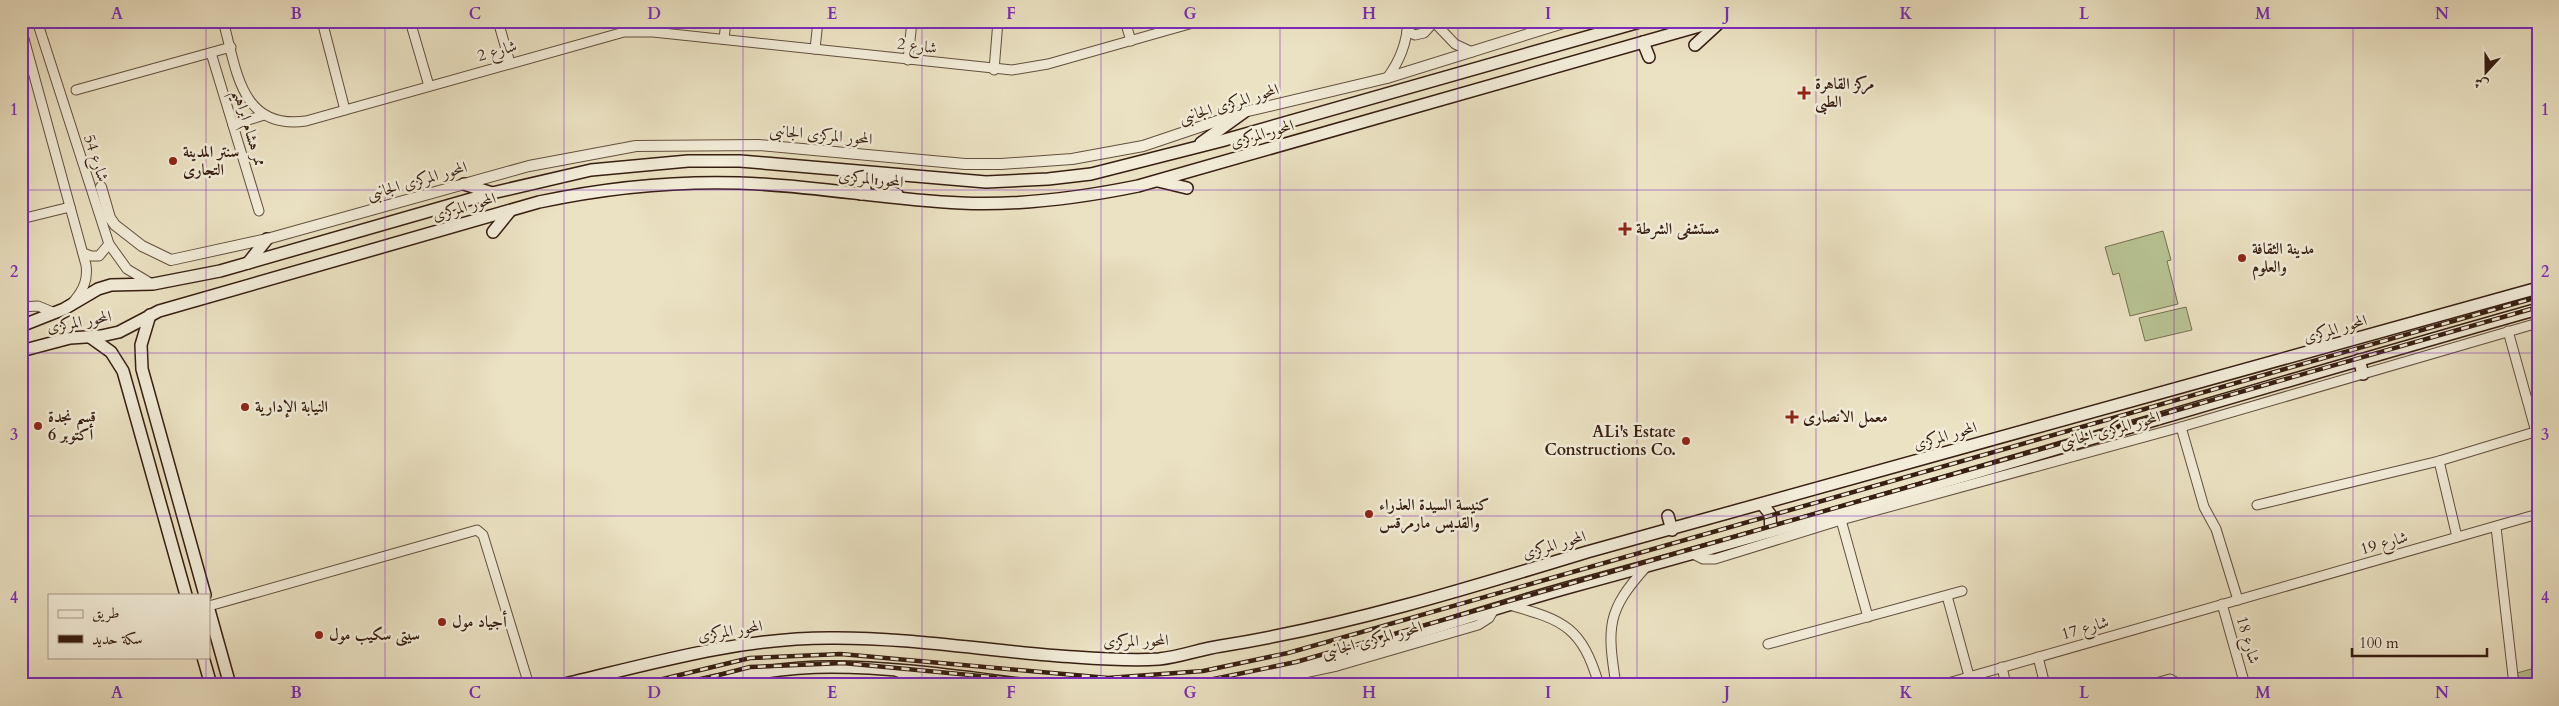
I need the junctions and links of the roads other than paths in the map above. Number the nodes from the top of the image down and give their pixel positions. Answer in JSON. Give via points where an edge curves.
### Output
{"nodes":[{"id":1,"x":32,"y":21,"type":"edge"},
{"id":2,"x":37,"y":21,"type":"edge"},
{"id":3,"x":223,"y":21,"type":"edge"},
{"id":4,"x":322,"y":21,"type":"edge"},
{"id":5,"x":410,"y":21,"type":"edge"},
{"id":6,"x":498,"y":21,"type":"edge"},
{"id":7,"x":726,"y":21,"type":"edge"},
{"id":8,"x":818,"y":21,"type":"edge"},
{"id":9,"x":912,"y":21,"type":"edge"},
{"id":10,"x":998,"y":21,"type":"edge"},
{"id":11,"x":1125,"y":21,"type":"edge"},
{"id":12,"x":1200,"y":21,"type":"edge"},
{"id":13,"x":1408,"y":21,"type":"edge"},
{"id":14,"x":1570,"y":21,"type":"edge"},
{"id":15,"x":1718,"y":21,"type":"edge"},
{"id":16,"x":21,"y":22,"type":"edge"},
{"id":17,"x":1433,"y":22,"type":"edge"},
{"id":18,"x":1637,"y":22,"type":"edge"},
{"id":19,"x":21,"y":28,"type":"edge"},
{"id":20,"x":1407,"y":31,"type":"junction"},
{"id":21,"x":724,"y":39,"type":"junction"},
{"id":22,"x":1131,"y":41,"type":"junction"},
{"id":23,"x":1643,"y":42,"type":"junction"},
{"id":24,"x":1695,"y":45,"type":"dead end"},
{"id":25,"x":231,"y":47,"type":"junction"},
{"id":26,"x":815,"y":49,"type":"junction"},
{"id":27,"x":1472,"y":52,"type":"junction"},
{"id":28,"x":211,"y":53,"type":"junction"},
{"id":29,"x":46,"y":54,"type":"junction"},
{"id":30,"x":1649,"y":58,"type":"dead end"},
{"id":31,"x":30,"y":60,"type":"junction"},
{"id":32,"x":908,"y":60,"type":"junction"},
{"id":33,"x":510,"y":63,"type":"junction"},
{"id":34,"x":994,"y":70,"type":"junction"},
{"id":35,"x":1387,"y":78,"type":"junction"},
{"id":36,"x":429,"y":86,"type":"junction"},
{"id":37,"x":76,"y":90,"type":"dead end"},
{"id":38,"x":345,"y":110,"type":"junction"},
{"id":39,"x":1244,"y":112,"type":"junction"},
{"id":40,"x":264,"y":115,"type":"junction"},
{"id":41,"x":232,"y":125,"type":"junction"},
{"id":42,"x":1194,"y":148,"type":"junction"},
{"id":43,"x":831,"y":168,"type":"junction"},
{"id":44,"x":887,"y":175,"type":"junction"},
{"id":45,"x":1156,"y":181,"type":"junction"},
{"id":46,"x":464,"y":184,"type":"junction"},
{"id":47,"x":101,"y":187,"type":"joint"},
{"id":48,"x":1187,"y":188,"type":"dead end"},
{"id":49,"x":90,"y":191,"type":"junction"},
{"id":50,"x":492,"y":193,"type":"junction"},
{"id":51,"x":861,"y":194,"type":"junction"},
{"id":52,"x":915,"y":200,"type":"junction"},
{"id":53,"x":70,"y":207,"type":"junction"},
{"id":54,"x":510,"y":210,"type":"junction"},
{"id":55,"x":259,"y":211,"type":"dead end"},
{"id":56,"x":21,"y":220,"type":"edge"},
{"id":57,"x":493,"y":232,"type":"dead end"},
{"id":58,"x":267,"y":239,"type":"junction"},
{"id":59,"x":109,"y":244,"type":"junction"},
{"id":60,"x":83,"y":253,"type":"junction"},
{"id":61,"x":248,"y":263,"type":"junction"},
{"id":62,"x":153,"y":284,"type":"junction"},
{"id":63,"x":2538,"y":288,"type":"edge"},
{"id":64,"x":70,"y":306,"type":"junction"},
{"id":65,"x":21,"y":307,"type":"edge"},
{"id":66,"x":2538,"y":309,"type":"edge"},
{"id":67,"x":55,"y":313,"type":"junction"},
{"id":68,"x":150,"y":315,"type":"junction"},
{"id":69,"x":2538,"y":323,"type":"edge"},
{"id":70,"x":21,"y":326,"type":"edge"},
{"id":71,"x":2508,"y":331,"type":"junction"},
{"id":72,"x":90,"y":337,"type":"junction"},
{"id":73,"x":21,"y":351,"type":"edge"},
{"id":74,"x":2359,"y":360,"type":"junction"},
{"id":75,"x":141,"y":361,"type":"junction"},
{"id":76,"x":123,"y":371,"type":"junction"},
{"id":77,"x":2363,"y":374,"type":"junction"},
{"id":78,"x":2181,"y":427,"type":"junction"},
{"id":79,"x":2537,"y":432,"type":"edge"},
{"id":80,"x":2439,"y":461,"type":"junction"},
{"id":81,"x":1762,"y":504,"type":"junction"},
{"id":82,"x":2257,"y":505,"type":"dead end"},
{"id":83,"x":2538,"y":514,"type":"edge"},
{"id":84,"x":1668,"y":516,"type":"dead end"},
{"id":85,"x":1841,"y":520,"type":"junction"},
{"id":86,"x":2496,"y":527,"type":"junction"},
{"id":87,"x":1672,"y":530,"type":"junction"},
{"id":88,"x":1772,"y":531,"type":"junction"},
{"id":89,"x":2457,"y":538,"type":"junction"},
{"id":90,"x":1691,"y":554,"type":"junction"},
{"id":91,"x":1646,"y":566,"type":"junction"},
{"id":92,"x":1962,"y":592,"type":"dead end"},
{"id":93,"x":186,"y":594,"type":"edge"},
{"id":94,"x":204,"y":594,"type":"edge"},
{"id":95,"x":1946,"y":596,"type":"junction"},
{"id":96,"x":2238,"y":600,"type":"junction"},
{"id":97,"x":2222,"y":604,"type":"junction"},
{"id":98,"x":1508,"y":605,"type":"junction"},
{"id":99,"x":210,"y":608,"type":"edge"},
{"id":100,"x":1495,"y":608,"type":"junction"},
{"id":101,"x":210,"y":612,"type":"edge"},
{"id":102,"x":1868,"y":617,"type":"junction"},
{"id":103,"x":1768,"y":644,"type":"dead end"},
{"id":104,"x":2038,"y":657,"type":"junction"},
{"id":105,"x":203,"y":658,"type":"edge"},
{"id":106,"x":2002,"y":667,"type":"junction"},
{"id":107,"x":891,"y":670,"type":"junction"},
{"id":108,"x":1969,"y":676,"type":"junction"},
{"id":109,"x":588,"y":681,"type":"edge"},
{"id":110,"x":210,"y":685,"type":"edge"},
{"id":111,"x":230,"y":685,"type":"edge"},
{"id":112,"x":528,"y":685,"type":"edge"},
{"id":113,"x":561,"y":685,"type":"edge"},
{"id":114,"x":695,"y":685,"type":"edge"},
{"id":115,"x":938,"y":685,"type":"edge"},
{"id":116,"x":1028,"y":685,"type":"edge"},
{"id":117,"x":1214,"y":685,"type":"edge"},
{"id":118,"x":1250,"y":685,"type":"edge"},
{"id":119,"x":1599,"y":685,"type":"edge"},
{"id":120,"x":1616,"y":685,"type":"edge"},
{"id":121,"x":1941,"y":685,"type":"edge"},
{"id":122,"x":2006,"y":685,"type":"edge"},
{"id":123,"x":2045,"y":685,"type":"edge"},
{"id":124,"x":2149,"y":685,"type":"edge"},
{"id":125,"x":2181,"y":685,"type":"edge"},
{"id":126,"x":2246,"y":685,"type":"edge"},
{"id":127,"x":2514,"y":685,"type":"edge"}],
"edges":[{"from":1,"to":16,"type":"street"},
{"from":2,"to":29,"type":"street","name":"شارع 54"},
{"from":3,"to":25,"type":"street","name":"شارع 2"},
{"from":4,"to":38,"type":"street"},
{"from":5,"to":36,"type":"street"},
{"from":6,"to":33,"type":"street"},
{"from":7,"to":21,"type":"street"},
{"from":8,"to":26,"type":"street"},
{"from":9,"to":32,"type":"street"},
{"from":10,"to":34,"type":"street"},
{"from":11,"to":22,"type":"street"},
{"from":12,"to":22,"type":"street","name":"شارع 2"},
{"from":13,"to":20,"type":"street"},
{"from":14,"to":27,"type":"street","name":"المحور المركزى الجانبى"},
{"from":15,"to":23,"type":"main road","name":"المحور المركزى"},
{"from":15,"to":24,"type":"main road"},
{"from":17,"to":20,"type":"street","via":[[1424,33]]},
{"from":17,"to":27,"type":"street","via":[[1455,44]]},
{"from":18,"to":42,"type":"main road","name":"المحور المركزى"},
{"from":19,"to":31,"type":"street"},
{"from":20,"to":35,"type":"street","via":[[1397,65]]},
{"from":21,"to":26,"type":"street","name":"شارع 2"},
{"from":21,"to":33,"type":"street","name":"شارع 2","via":[[624,32]]},
{"from":22,"to":34,"type":"street","name":"شارع 2","via":[[1039,66]]},
{"from":23,"to":30,"type":"main road"},
{"from":23,"to":45,"type":"main road","name":"المحور المركزى"},
{"from":25,"to":28,"type":"street"},
{"from":25,"to":40,"type":"street","name":"شارع 2","via":[[246,98]]},
{"from":26,"to":32,"type":"street","name":"شارع 2"},
{"from":27,"to":35,"type":"street","name":"المحور المركزى الجانبى"},
{"from":28,"to":37,"type":"street"},
{"from":28,"to":41,"type":"street","name":"ممر هشام ابراهيم"},
{"from":29,"to":31,"type":"street","via":[[37,52]]},
{"from":29,"to":49,"type":"street","name":"شارع 54"},
{"from":31,"to":53,"type":"street"},
{"from":32,"to":34,"type":"street","name":"شارع 2"},
{"from":33,"to":36,"type":"street","name":"شارع 2"},
{"from":35,"to":39,"type":"street","name":"المحور المركزى الجانبى"},
{"from":36,"to":38,"type":"street","name":"شارع 2"},
{"from":38,"to":40,"type":"street","name":"شارع 2","via":[[289,124]]},
{"from":39,"to":42,"type":"main road"},
{"from":39,"to":46,"type":"street","name":"المحور المركزى الجانبى","via":[[1143,146],[1036,163],[965,164],[759,145],[636,146],[564,158]]},
{"from":40,"to":41,"type":"street"},
{"from":41,"to":55,"type":"street","name":"ممر هشام ابراهيم"},
{"from":42,"to":44,"type":"main road","name":"المحور المركزى","via":[[1091,174],[1048,179],[986,182]]},
{"from":43,"to":44,"type":"main road","name":"المحور المركزى"},
{"from":43,"to":50,"type":"main road","name":"المحور المركزى","via":[[740,161],[678,162],[591,170]]},
{"from":43,"to":51,"type":"main road","via":[[861,179],[865,186]]},
{"from":44,"to":52,"type":"main road","via":[[882,183],[886,191]]},
{"from":45,"to":48,"type":"main road"},
{"from":45,"to":52,"type":"main road","name":"المحور المركزى","via":[[1050,201],[961,204]]},
{"from":46,"to":50,"type":"main road"},
{"from":46,"to":58,"type":"street","name":"المحور المركزى الجانبى"},
{"from":47,"to":49,"type":"street"},
{"from":47,"to":58,"type":"street","name":"المحور المركزى الجانبى","via":[[114,225],[142,246],[171,260]]},
{"from":49,"to":59,"type":"street","name":"شارع 54"},
{"from":50,"to":61,"type":"main road","name":"المحور المركزى"},
{"from":51,"to":52,"type":"main road","name":"المحور المركزى"},
{"from":51,"to":54,"type":"main road","name":"المحور المركزى","via":[[790,186],[689,182],[594,191]]},
{"from":53,"to":56,"type":"street"},
{"from":53,"to":60,"type":"street"},
{"from":54,"to":57,"type":"main road"},
{"from":54,"to":68,"type":"main road","name":"المحور المركزى"},
{"from":58,"to":61,"type":"main road"},
{"from":59,"to":60,"type":"street","via":[[99,256]]},
{"from":59,"to":62,"type":"street","name":"شارع 54","via":[[126,269]]},
{"from":60,"to":64,"type":"street","via":[[87,276],[80,294]]},
{"from":61,"to":62,"type":"main road","name":"المحور المركزى"},
{"from":62,"to":64,"type":"main road","name":"المحور المركزى","via":[[110,285]]},
{"from":63,"to":81,"type":"main road","name":"المحور المركزى"},
{"from":64,"to":67,"type":"main road","name":"المحور المركزى"},
{"from":65,"to":67,"type":"street","via":[[38,306]]},
{"from":66,"to":74,"type":"main road"},
{"from":67,"to":70,"type":"main road","name":"المحور المركزى"},
{"from":68,"to":72,"type":"main road","name":"المحور المركزى","via":[[119,332]]},
{"from":68,"to":75,"type":"main road","via":[[143,333]]},
{"from":69,"to":71,"type":"street","name":"المحور المركزى الجانبى"},
{"from":71,"to":77,"type":"street","name":"المحور المركزى الجانبى"},
{"from":71,"to":79,"type":"street"},
{"from":72,"to":73,"type":"main road","name":"المحور المركزى","via":[[70,338]]},
{"from":72,"to":76,"type":"main road","via":[[111,352]]},
{"from":74,"to":77,"type":"main road"},
{"from":74,"to":88,"type":"main road"},
{"from":75,"to":76,"type":"main road","via":[[130,362]]},
{"from":75,"to":94,"type":"main road"},
{"from":76,"to":93,"type":"main road"},
{"from":77,"to":78,"type":"street","name":"المحور المركزى الجانبى"},
{"from":78,"to":85,"type":"street","name":"المحور المركزى الجانبى"},
{"from":78,"to":96,"type":"street","via":[[2204,507],[2216,529]]},
{"from":79,"to":80,"type":"street"},
{"from":80,"to":82,"type":"street"},
{"from":80,"to":89,"type":"street"},
{"from":81,"to":87,"type":"main road","name":"المحور المركزى"},
{"from":81,"to":88,"type":"main road","via":[[1770,514]]},
{"from":83,"to":86,"type":"street","name":"شارع 19"},
{"from":84,"to":87,"type":"main road"},
{"from":85,"to":90,"type":"street","name":"المحور المركزى الجانبى","via":[[1715,559],[1702,559]]},
{"from":85,"to":102,"type":"street"},
{"from":86,"to":89,"type":"street","name":"شارع 19"},
{"from":86,"to":127,"type":"street"},
{"from":87,"to":109,"type":"main road","name":"المحور المركزى","via":[[1335,625],[1160,659],[1083,657],[824,638],[722,648]]},
{"from":88,"to":90,"type":"main road"},
{"from":89,"to":96,"type":"street","name":"شارع 19"},
{"from":90,"to":91,"type":"main road"},
{"from":91,"to":98,"type":"main road"},
{"from":91,"to":120,"type":"street","via":[[1623,595],[1611,623]]},
{"from":92,"to":95,"type":"street"},
{"from":95,"to":102,"type":"street"},
{"from":95,"to":108,"type":"street"},
{"from":96,"to":97,"type":"street","name":"شارع 17"},
{"from":97,"to":104,"type":"street","name":"شارع 17"},
{"from":97,"to":126,"type":"street","name":"شارع 18"},
{"from":98,"to":100,"type":"main road"},
{"from":98,"to":119,"type":"street","via":[[1544,615],[1570,629],[1588,652]]},
{"from":99,"to":112,"type":"street","via":[[477,530],[483,534]]},
{"from":100,"to":117,"type":"main road","via":[[1334,656]]},
{"from":100,"to":118,"type":"street","name":"المحور المركزى الجانبى","via":[[1489,618],[1478,625],[1337,666]]},
{"from":101,"to":111,"type":"main road"},
{"from":102,"to":103,"type":"street"},
{"from":104,"to":106,"type":"street","name":"شارع 17"},
{"from":104,"to":123,"type":"street"},
{"from":105,"to":110,"type":"main road"},
{"from":106,"to":108,"type":"street","name":"شارع 17"},
{"from":106,"to":122,"type":"street"},
{"from":107,"to":114,"type":"main road","via":[[798,668]]},
{"from":107,"to":115,"type":"street"},
{"from":107,"to":116,"type":"main road"},
{"from":108,"to":121,"type":"street","name":"شارع 17"},
{"from":109,"to":113,"type":"main road","name":"المحور المركزى"},
{"from":124,"to":125,"type":"street","via":[[2170,680]]}]}
